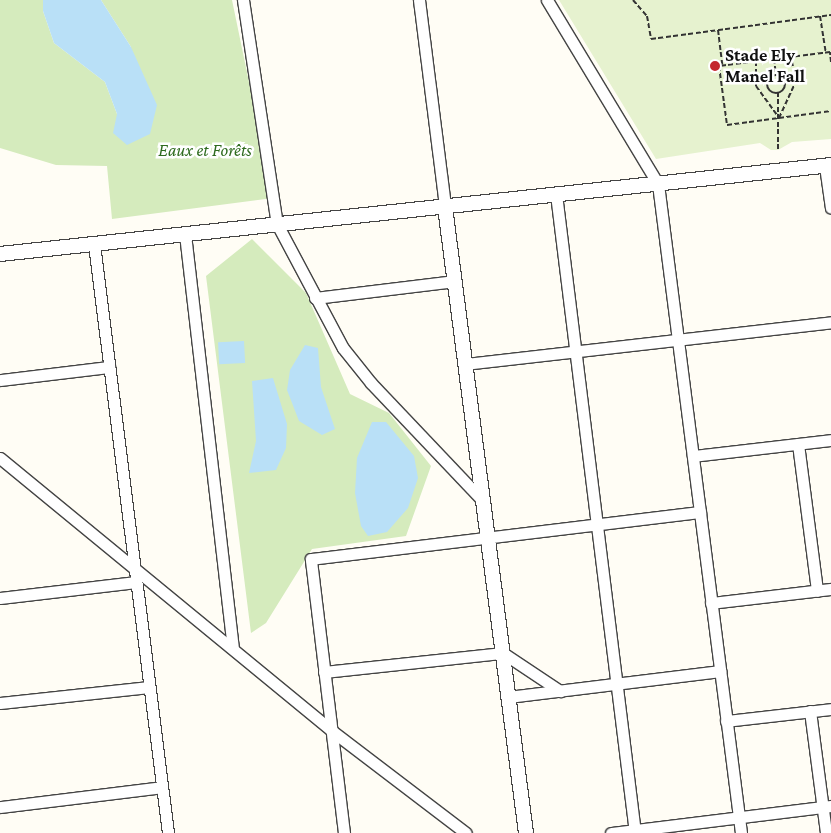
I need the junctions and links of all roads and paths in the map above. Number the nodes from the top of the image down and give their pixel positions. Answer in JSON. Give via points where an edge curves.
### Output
{"nodes":[{"id":1,"x":243,"y":0,"type":"edge"},
{"id":2,"x":419,"y":0,"type":"edge"},
{"id":3,"x":547,"y":0,"type":"edge"},
{"id":4,"x":633,"y":0,"type":"edge"},
{"id":5,"x":831,"y":15,"type":"edge"},
{"id":6,"x":820,"y":16,"type":"junction"},
{"id":7,"x":718,"y":30,"type":"junction"},
{"id":8,"x":826,"y":52,"type":"junction"},
{"id":9,"x":791,"y":57,"type":"junction"},
{"id":10,"x":774,"y":59,"type":"junction"},
{"id":11,"x":756,"y":61,"type":"junction"},
{"id":12,"x":831,"y":62,"type":"edge"},
{"id":13,"x":722,"y":66,"type":"junction"},
{"id":14,"x":776,"y":75,"type":"junction"},
{"id":15,"x":778,"y":92,"type":"junction"},
{"id":16,"x":831,"y":111,"type":"edge"},
{"id":17,"x":780,"y":118,"type":"junction"},
{"id":18,"x":778,"y":150,"type":"dead end"},
{"id":19,"x":828,"y":166,"type":"edge"},
{"id":20,"x":658,"y":184,"type":"junction"},
{"id":21,"x":556,"y":194,"type":"junction"},
{"id":22,"x":445,"y":206,"type":"junction"},
{"id":23,"x":831,"y":208,"type":"edge"},
{"id":24,"x":277,"y":224,"type":"junction"},
{"id":25,"x":185,"y":234,"type":"junction"},
{"id":26,"x":94,"y":244,"type":"junction"},
{"id":27,"x":0,"y":254,"type":"edge"},
{"id":28,"x":455,"y":281,"type":"junction"},
{"id":29,"x":315,"y":298,"type":"junction"},
{"id":30,"x":831,"y":322,"type":"edge"},
{"id":31,"x":678,"y":340,"type":"junction"},
{"id":32,"x":576,"y":351,"type":"junction"},
{"id":33,"x":466,"y":364,"type":"junction"},
{"id":34,"x":109,"y":367,"type":"junction"},
{"id":35,"x":0,"y":380,"type":"edge"},
{"id":36,"x":831,"y":440,"type":"edge"},
{"id":37,"x":798,"y":444,"type":"junction"},
{"id":38,"x":693,"y":456,"type":"junction"},
{"id":39,"x":0,"y":458,"type":"edge"},
{"id":40,"x":481,"y":499,"type":"junction"},
{"id":41,"x":700,"y":512,"type":"junction"},
{"id":42,"x":597,"y":524,"type":"junction"},
{"id":43,"x":488,"y":538,"type":"junction"},
{"id":44,"x":134,"y":567,"type":"junction"},
{"id":45,"x":136,"y":582,"type":"junction"},
{"id":46,"x":831,"y":589,"type":"edge"},
{"id":47,"x":817,"y":591,"type":"junction"},
{"id":48,"x":0,"y":598,"type":"edge"},
{"id":49,"x":711,"y":603,"type":"junction"},
{"id":50,"x":233,"y":647,"type":"junction"},
{"id":51,"x":502,"y":653,"type":"junction"},
{"id":52,"x":720,"y":671,"type":"junction"},
{"id":53,"x":324,"y":672,"type":"junction"},
{"id":54,"x":618,"y":684,"type":"junction"},
{"id":55,"x":150,"y":687,"type":"junction"},
{"id":56,"x":560,"y":691,"type":"junction"},
{"id":57,"x":508,"y":698,"type":"junction"},
{"id":58,"x":0,"y":704,"type":"edge"},
{"id":59,"x":831,"y":708,"type":"edge"},
{"id":60,"x":810,"y":711,"type":"junction"},
{"id":61,"x":726,"y":721,"type":"junction"},
{"id":62,"x":332,"y":731,"type":"junction"},
{"id":63,"x":162,"y":787,"type":"junction"},
{"id":64,"x":827,"y":806,"type":"edge"},
{"id":65,"x":0,"y":807,"type":"edge"},
{"id":66,"x":738,"y":817,"type":"junction"},
{"id":67,"x":635,"y":832,"type":"edge"},
{"id":68,"x":168,"y":833,"type":"edge"},
{"id":69,"x":344,"y":833,"type":"edge"},
{"id":70,"x":466,"y":833,"type":"edge"},
{"id":71,"x":526,"y":833,"type":"edge"},
{"id":72,"x":611,"y":833,"type":"edge"},
{"id":73,"x":740,"y":833,"type":"edge"},
{"id":74,"x":826,"y":833,"type":"edge"}],
"edges":[{"from":1,"to":24,"type":"street"},
{"from":2,"to":22,"type":"street"},
{"from":3,"to":20,"type":"street"},
{"from":4,"to":7,"type":"path","via":[[647,16],[651,39]]},
{"from":5,"to":6,"type":"path"},
{"from":6,"to":7,"type":"path"},
{"from":6,"to":8,"type":"path"},
{"from":7,"to":13,"type":"path"},
{"from":8,"to":9,"type":"path"},
{"from":8,"to":12,"type":"path","via":[[830,52]]},
{"from":9,"to":10,"type":"path"},
{"from":9,"to":17,"type":"path","via":[[796,81]]},
{"from":10,"to":11,"type":"path"},
{"from":10,"to":14,"type":"path"},
{"from":11,"to":13,"type":"path"},
{"from":11,"to":17,"type":"path","via":[[756,86]]},
{"from":13,"to":17,"type":"path","via":[[719,66],[727,124]]},
{"from":14,"to":15,"type":"path","via":[[785,84]]},
{"from":14,"to":15,"type":"path","via":[[769,79],[767,85],[770,90]]},
{"from":15,"to":17,"type":"path"},
{"from":16,"to":17,"type":"path"},
{"from":17,"to":18,"type":"path"},
{"from":19,"to":20,"type":"street"},
{"from":19,"to":23,"type":"street"},
{"from":20,"to":21,"type":"street"},
{"from":20,"to":31,"type":"street"},
{"from":21,"to":22,"type":"street"},
{"from":21,"to":32,"type":"street"},
{"from":22,"to":24,"type":"street"},
{"from":22,"to":28,"type":"street"},
{"from":24,"to":25,"type":"street"},
{"from":24,"to":29,"type":"street"},
{"from":25,"to":26,"type":"street"},
{"from":25,"to":50,"type":"street"},
{"from":26,"to":27,"type":"street"},
{"from":26,"to":34,"type":"street"},
{"from":28,"to":29,"type":"street"},
{"from":28,"to":33,"type":"street"},
{"from":29,"to":40,"type":"street","via":[[343,348],[371,383]]},
{"from":30,"to":31,"type":"street"},
{"from":31,"to":32,"type":"street"},
{"from":31,"to":38,"type":"street"},
{"from":32,"to":33,"type":"street"},
{"from":32,"to":42,"type":"street"},
{"from":33,"to":40,"type":"street"},
{"from":34,"to":35,"type":"street"},
{"from":34,"to":44,"type":"street"},
{"from":36,"to":37,"type":"street"},
{"from":37,"to":38,"type":"street"},
{"from":37,"to":47,"type":"street"},
{"from":38,"to":41,"type":"street"},
{"from":39,"to":44,"type":"street"},
{"from":40,"to":43,"type":"street"},
{"from":41,"to":42,"type":"street"},
{"from":41,"to":49,"type":"street"},
{"from":42,"to":43,"type":"street"},
{"from":42,"to":54,"type":"street"},
{"from":43,"to":51,"type":"street"},
{"from":43,"to":53,"type":"street","via":[[311,559]]},
{"from":44,"to":45,"type":"street"},
{"from":44,"to":50,"type":"street"},
{"from":45,"to":48,"type":"street"},
{"from":45,"to":55,"type":"street"},
{"from":46,"to":47,"type":"street"},
{"from":47,"to":49,"type":"street"},
{"from":49,"to":52,"type":"street"},
{"from":50,"to":62,"type":"street"},
{"from":51,"to":53,"type":"street"},
{"from":51,"to":56,"type":"street"},
{"from":51,"to":57,"type":"street"},
{"from":52,"to":54,"type":"street"},
{"from":52,"to":61,"type":"street"},
{"from":53,"to":62,"type":"street"},
{"from":54,"to":56,"type":"street"},
{"from":54,"to":67,"type":"street"},
{"from":55,"to":58,"type":"street"},
{"from":55,"to":63,"type":"street"},
{"from":56,"to":57,"type":"street"},
{"from":57,"to":71,"type":"street"},
{"from":59,"to":60,"type":"street"},
{"from":60,"to":61,"type":"street"},
{"from":60,"to":64,"type":"street"},
{"from":61,"to":66,"type":"street"},
{"from":62,"to":69,"type":"street"},
{"from":62,"to":70,"type":"street"},
{"from":63,"to":65,"type":"street"},
{"from":63,"to":68,"type":"street"},
{"from":64,"to":66,"type":"street"},
{"from":64,"to":74,"type":"street"},
{"from":66,"to":67,"type":"street"},
{"from":66,"to":73,"type":"street"},
{"from":67,"to":72,"type":"street"}]}
